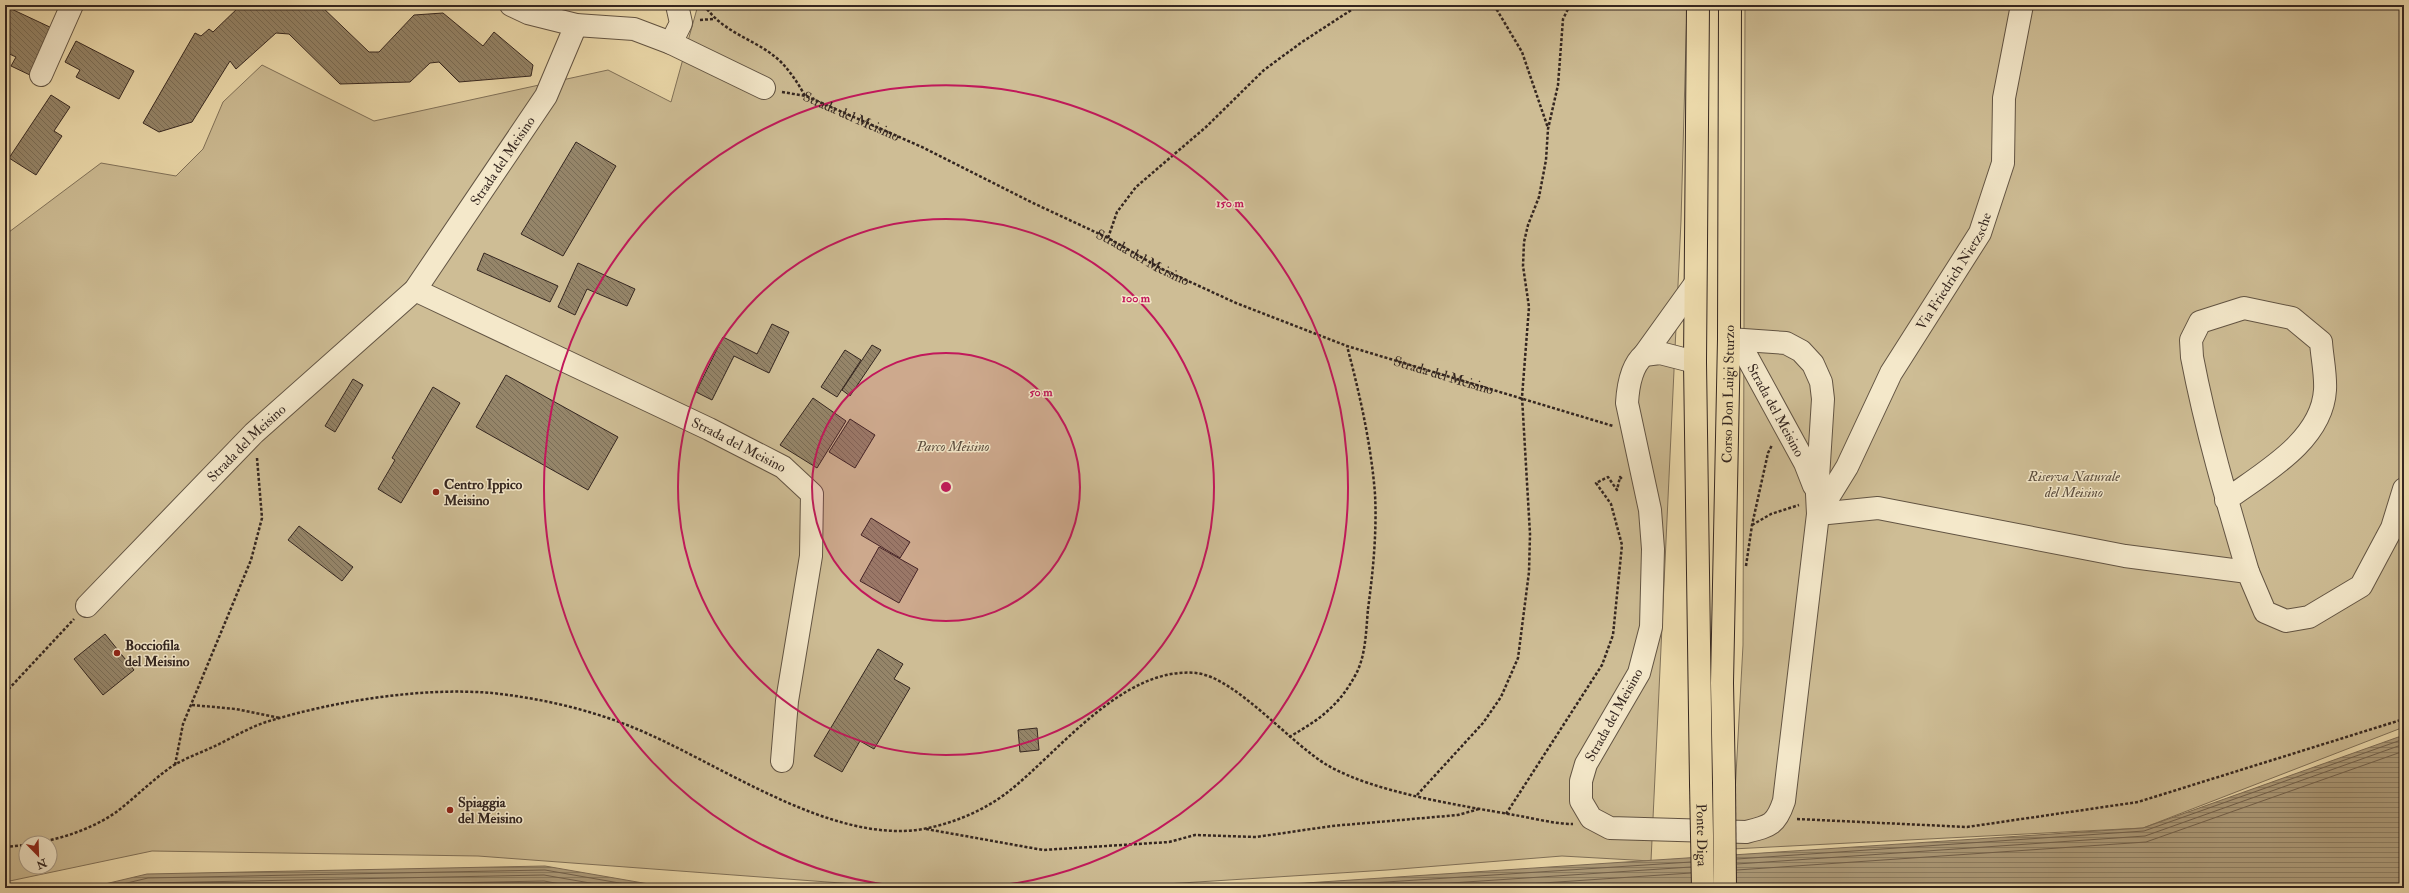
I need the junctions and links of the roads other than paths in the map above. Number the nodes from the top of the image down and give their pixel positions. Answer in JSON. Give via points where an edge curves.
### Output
{"nodes":[{"id":1,"x":72,"y":5,"type":"edge"},
{"id":2,"x":511,"y":5,"type":"edge"},
{"id":3,"x":677,"y":5,"type":"edge"},
{"id":4,"x":1698,"y":5,"type":"edge"},
{"id":5,"x":1730,"y":5,"type":"edge"},
{"id":6,"x":2022,"y":5,"type":"edge"},
{"id":7,"x":576,"y":25,"type":"junction"},
{"id":8,"x":671,"y":43,"type":"junction"},
{"id":9,"x":41,"y":75,"type":"dead end"},
{"id":10,"x":764,"y":88,"type":"road end"},
{"id":11,"x":1695,"y":284,"type":"junction"},
{"id":12,"x":415,"y":290,"type":"junction"},
{"id":13,"x":1729,"y":339,"type":"junction"},
{"id":14,"x":1644,"y":355,"type":"junction"},
{"id":15,"x":1695,"y":362,"type":"junction"},
{"id":16,"x":2404,"y":488,"type":"edge"},
{"id":17,"x":2226,"y":500,"type":"junction"},
{"id":18,"x":1813,"y":504,"type":"junction"},
{"id":19,"x":2248,"y":572,"type":"junction"},
{"id":20,"x":86,"y":606,"type":"road end"},
{"id":21,"x":782,"y":761,"type":"dead end"},
{"id":22,"x":1724,"y":783,"type":"joint"},
{"id":23,"x":1703,"y":888,"type":"edge"},
{"id":24,"x":1725,"y":888,"type":"edge"}],
"edges":[{"from":1,"to":9,"type":"street"},
{"from":2,"to":7,"type":"street","via":[[528,13]]},
{"from":3,"to":8,"type":"street","via":[[681,23]]},
{"from":4,"to":11,"type":"main road"},
{"from":5,"to":13,"type":"main road","name":"Corso Don Luigi Sturzo"},
{"from":6,"to":18,"type":"street","name":"Via Friedrich Nietzsche","via":[[2004,98],[2003,163],[1980,233],[1891,373],[1847,467]]},
{"from":7,"to":8,"type":"street","via":[[634,28]]},
{"from":7,"to":12,"type":"street","name":"Strada del Meisino","via":[[546,96]]},
{"from":8,"to":10,"type":"street"},
{"from":11,"to":14,"type":"street","name":"Strada del Meisino"},
{"from":11,"to":15,"type":"main road"},
{"from":12,"to":20,"type":"street","name":"Strada del Meisino","via":[[254,434]]},
{"from":12,"to":21,"type":"street","name":"Strada del Meisino","via":[[709,429],[776,464],[812,494],[811,556],[787,701]]},
{"from":13,"to":18,"type":"street","name":"Strada del Meisino","via":[[1746,355],[1805,463]]},
{"from":13,"to":18,"type":"street","name":"Strada del Meisino","via":[[1786,343],[1801,352],[1813,364],[1821,382],[1823,399]]},
{"from":13,"to":22,"type":"main road","name":"Corso Don Luigi Sturzo","via":[[1722,683]]},
{"from":14,"to":15,"type":"street","via":[[1660,353]]},
{"from":14,"to":18,"type":"street","name":"Strada del Meisino","via":[[1633,372],[1627,403],[1650,510],[1653,549],[1651,627],[1639,673],[1586,764],[1581,781],[1582,802],[1591,818],[1610,828],[1746,832],[1763,828],[1778,818],[1784,801]]},
{"from":15,"to":23,"type":"main road","name":"Ponte Diga","bridge":true},
{"from":16,"to":19,"type":"street","via":[[2392,528],[2361,586],[2309,617],[2286,621],[2265,612]]},
{"from":17,"to":17,"type":"street","via":[[2199,395],[2190,340],[2200,322],[2244,308],[2292,318],[2321,342],[2325,391],[2319,416],[2295,449]]},
{"from":17,"to":19,"type":"street"},
{"from":18,"to":19,"type":"street","via":[[1878,508],[2125,556]]},
{"from":22,"to":24,"type":"main road","name":"Ponte Diga","bridge":true}]}
